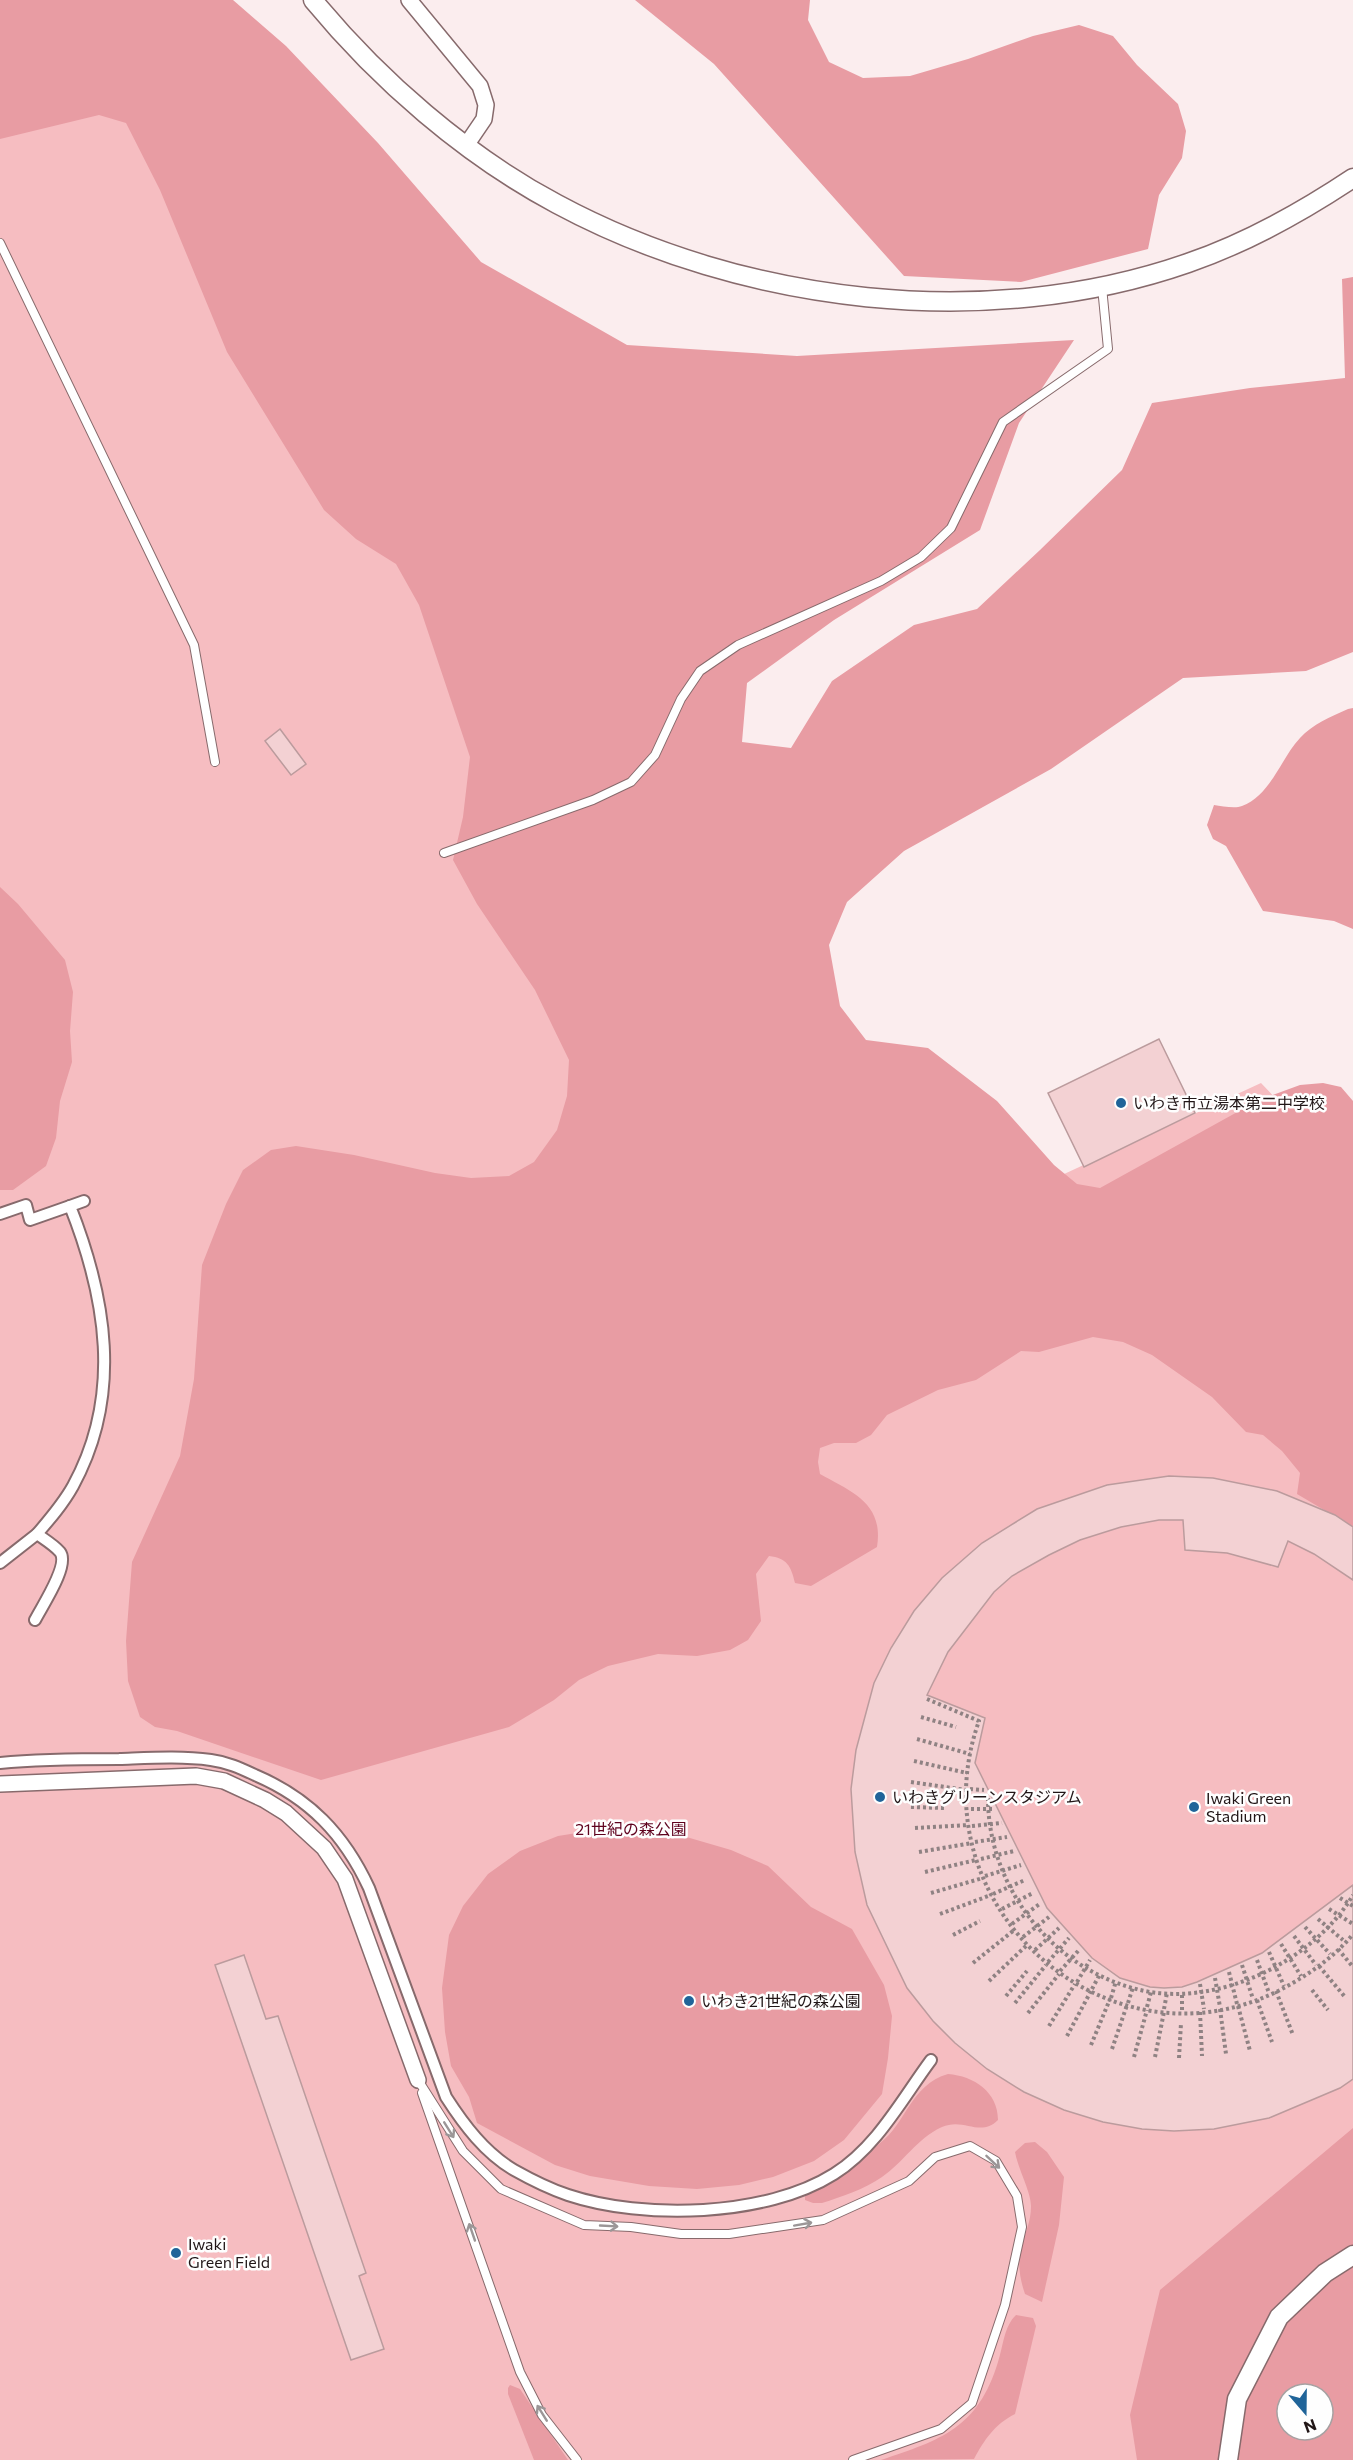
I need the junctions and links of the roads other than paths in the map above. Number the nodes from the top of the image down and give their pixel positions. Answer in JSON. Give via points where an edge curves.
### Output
{"nodes":[{"id":1,"x":313,"y":0,"type":"edge"},
{"id":2,"x":409,"y":0,"type":"edge"},
{"id":3,"x":466,"y":144,"type":"junction"},
{"id":4,"x":1353,"y":178,"type":"edge"},
{"id":5,"x":0,"y":243,"type":"edge"},
{"id":6,"x":1102,"y":286,"type":"junction"},
{"id":7,"x":215,"y":762,"type":"dead end"},
{"id":8,"x":444,"y":853,"type":"dead end"},
{"id":9,"x":84,"y":1201,"type":"dead end"},
{"id":10,"x":70,"y":1206,"type":"junction"},
{"id":11,"x":0,"y":1214,"type":"edge"},
{"id":12,"x":37,"y":1534,"type":"junction"},
{"id":13,"x":0,"y":1563,"type":"edge"},
{"id":14,"x":35,"y":1620,"type":"dead end"},
{"id":15,"x":0,"y":1763,"type":"edge"},
{"id":16,"x":0,"y":1784,"type":"edge"},
{"id":17,"x":931,"y":2060,"type":"dead end"},
{"id":18,"x":418,"y":2080,"type":"junction"},
{"id":19,"x":1353,"y":2255,"type":"edge"},
{"id":20,"x":857,"y":2459,"type":"edge"},
{"id":21,"x":577,"y":2460,"type":"edge"},
{"id":22,"x":1228,"y":2460,"type":"edge"}],
"edges":[{"from":1,"to":3,"type":"street","via":[[375,68]]},
{"from":2,"to":3,"type":"street","via":[[480,86],[486,105],[484,119]]},
{"from":3,"to":6,"type":"street","via":[[557,204],[609,229],[723,270],[801,288],[935,301],[999,300]]},
{"from":4,"to":6,"type":"street","via":[[1252,236],[1137,279]]},
{"from":5,"to":7,"type":"lane","via":[[194,645]]},
{"from":6,"to":8,"type":"lane","via":[[1108,349],[1003,422],[951,528],[921,557],[881,581],[738,645],[700,671],[681,699],[655,755],[631,782],[593,800]]},
{"from":9,"to":10,"type":"street"},
{"from":10,"to":11,"type":"street","via":[[30,1220],[26,1205]]},
{"from":10,"to":12,"type":"street","via":[[102,1314],[104,1384],[96,1429],[84,1465],[60,1507]]},
{"from":12,"to":13,"type":"street"},
{"from":12,"to":14,"type":"street","via":[[60,1552],[63,1568]]},
{"from":15,"to":17,"type":"street","via":[[83,1758],[211,1760],[263,1778],[308,1805],[358,1864],[446,2097],[466,2128],[512,2169],[567,2195],[635,2210],[688,2211],[730,2207],[801,2190],[834,2174],[866,2149]]},
{"from":16,"to":18,"type":"street","via":[[196,1776],[245,1789],[285,1813],[324,1848],[345,1879]]},
{"from":18,"to":20,"type":"lane","one_way":true,"via":[[463,2151],[501,2188],[584,2225],[681,2234],[777,2228],[824,2220],[909,2181],[935,2157],[970,2146],[996,2161],[1017,2196],[1022,2227],[1005,2305],[972,2403],[941,2429]]},
{"from":21,"to":18,"type":"lane","one_way":true,"via":[[542,2415],[520,2372]]},
{"from":19,"to":22,"type":"street","via":[[1325,2273],[1279,2317],[1237,2399]]}]}
